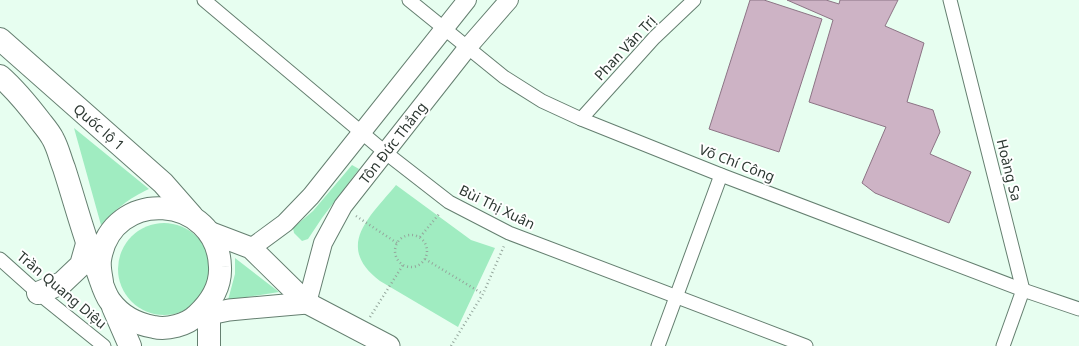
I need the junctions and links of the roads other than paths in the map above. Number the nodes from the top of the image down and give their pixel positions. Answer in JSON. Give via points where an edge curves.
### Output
{"nodes":[{"id":1,"x":204,"y":0,"type":"edge"},
{"id":2,"x":409,"y":0,"type":"edge"},
{"id":3,"x":467,"y":0,"type":"edge"},
{"id":4,"x":509,"y":0,"type":"edge"},
{"id":5,"x":694,"y":0,"type":"edge"},
{"id":6,"x":950,"y":0,"type":"edge"},
{"id":7,"x":443,"y":28,"type":"junction"},
{"id":8,"x":0,"y":39,"type":"edge"},
{"id":9,"x":468,"y":47,"type":"junction"},
{"id":10,"x":0,"y":76,"type":"edge"},
{"id":11,"x":581,"y":119,"type":"junction"},
{"id":12,"x":361,"y":131,"type":"junction"},
{"id":13,"x":386,"y":153,"type":"junction"},
{"id":14,"x":721,"y":175,"type":"junction"},
{"id":15,"x":201,"y":225,"type":"junction"},
{"id":16,"x":87,"y":244,"type":"junction"},
{"id":17,"x":251,"y":248,"type":"junction"},
{"id":18,"x":0,"y":259,"type":"edge"},
{"id":19,"x":1023,"y":290,"type":"junction"},
{"id":20,"x":106,"y":291,"type":"junction"},
{"id":21,"x":38,"y":293,"type":"junction"},
{"id":22,"x":675,"y":298,"type":"junction"},
{"id":23,"x":307,"y":302,"type":"junction"},
{"id":24,"x":1079,"y":308,"type":"edge"},
{"id":25,"x":204,"y":312,"type":"junction"},
{"id":26,"x":104,"y":346,"type":"edge"},
{"id":27,"x":130,"y":346,"type":"edge"},
{"id":28,"x":209,"y":346,"type":"edge"},
{"id":29,"x":389,"y":346,"type":"edge"},
{"id":30,"x":658,"y":346,"type":"edge"},
{"id":31,"x":806,"y":346,"type":"edge"},
{"id":32,"x":1003,"y":346,"type":"edge"}],
"edges":[{"from":1,"to":12,"type":"street","name":"Bùi Thị Xuân"},
{"from":2,"to":7,"type":"street","name":"Võ Chí Công"},
{"from":3,"to":7,"type":"main road"},
{"from":4,"to":9,"type":"main road","name":"Tôn Đức Thắng"},
{"from":5,"to":11,"type":"street","name":"Phan Văn Trị","via":[[654,38]]},
{"from":6,"to":19,"type":"street","name":"Hoàng Sa"},
{"from":7,"to":9,"type":"street","name":"Võ Chí Công"},
{"from":7,"to":12,"type":"main road"},
{"from":8,"to":15,"type":"highway","name":"Quốc lộ 1","via":[[163,183]]},
{"from":9,"to":11,"type":"street","name":"Võ Chí Công","via":[[504,77],[542,101]]},
{"from":9,"to":13,"type":"main road","name":"Tôn Đức Thắng"},
{"from":10,"to":16,"type":"highway","via":[[18,92],[53,138]]},
{"from":11,"to":14,"type":"street","name":"Võ Chí Công"},
{"from":12,"to":13,"type":"street","name":"Bùi Thị Xuân"},
{"from":12,"to":17,"type":"main road","via":[[311,196],[285,223]]},
{"from":13,"to":22,"type":"street","name":"Bùi Thị Xuân","via":[[449,202],[509,233]]},
{"from":13,"to":23,"type":"main road","name":"Tôn Đức Thắng","via":[[343,206],[323,243]]},
{"from":14,"to":19,"type":"street","name":"Võ Chí Công"},
{"from":14,"to":22,"type":"street"},
{"from":15,"to":17,"type":"main road"},
{"from":15,"to":20,"type":"highway","via":[[175,209],[155,207],[135,212],[118,224],[106,241],[100,261]]},
{"from":15,"to":25,"type":"highway","via":[[218,249],[220,268],[218,287]]},
{"from":16,"to":20,"type":"highway"},
{"from":16,"to":21,"type":"highway","via":[[81,265],[62,282]]},
{"from":17,"to":23,"type":"main road"},
{"from":18,"to":21,"type":"street","name":"Trần Quang Diệu"},
{"from":19,"to":24,"type":"street","name":"Võ Chí Công"},
{"from":19,"to":32,"type":"street"},
{"from":20,"to":25,"type":"highway","via":[[124,316],[140,325],[159,328],[178,326]]},
{"from":20,"to":27,"type":"highway"},
{"from":21,"to":26,"type":"street","name":"Trần Quang Diệu"},
{"from":22,"to":30,"type":"street"},
{"from":22,"to":31,"type":"street","name":"Bùi Thị Xuân"},
{"from":23,"to":25,"type":"main road"},
{"from":23,"to":29,"type":"main road"},
{"from":25,"to":28,"type":"highway"}]}
